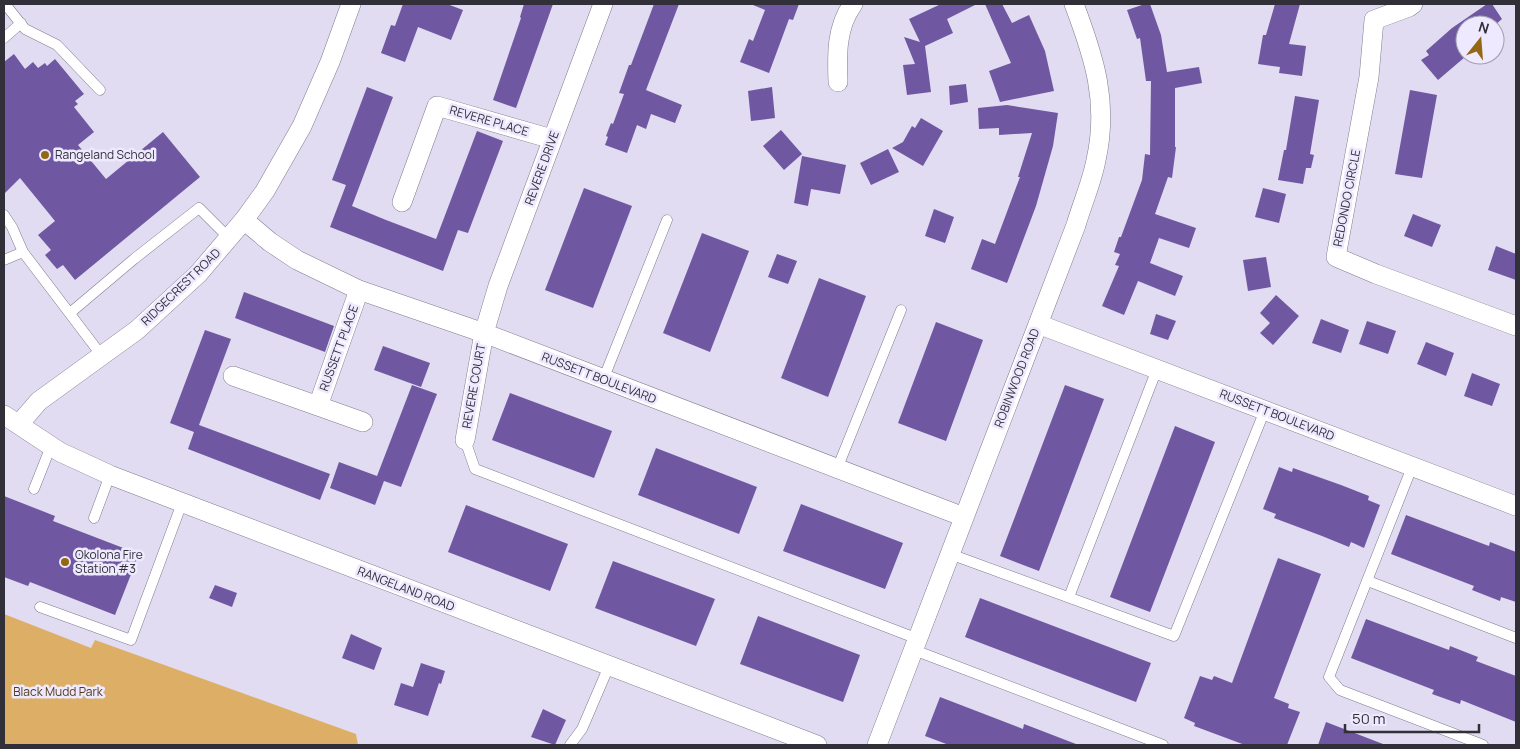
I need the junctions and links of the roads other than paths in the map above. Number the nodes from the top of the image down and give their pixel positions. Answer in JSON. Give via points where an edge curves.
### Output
{"nodes":[{"id":1,"x":4,"y":4,"type":"edge"},
{"id":2,"x":351,"y":4,"type":"edge"},
{"id":3,"x":602,"y":4,"type":"edge"},
{"id":4,"x":853,"y":4,"type":"edge"},
{"id":5,"x":1074,"y":4,"type":"edge"},
{"id":6,"x":1413,"y":4,"type":"edge"},
{"id":7,"x":21,"y":24,"type":"junction"},
{"id":8,"x":4,"y":38,"type":"edge"},
{"id":9,"x":838,"y":82,"type":"dead end"},
{"id":10,"x":100,"y":90,"type":"dead end"},
{"id":11,"x":552,"y":139,"type":"junction"},
{"id":12,"x":402,"y":202,"type":"dead end"},
{"id":13,"x":5,"y":217,"type":"edge"},
{"id":14,"x":244,"y":220,"type":"junction"},
{"id":15,"x":667,"y":220,"type":"dead end"},
{"id":16,"x":229,"y":238,"type":"junction"},
{"id":17,"x":24,"y":252,"type":"junction"},
{"id":18,"x":4,"y":260,"type":"edge"},
{"id":19,"x":360,"y":290,"type":"junction"},
{"id":20,"x":901,"y":310,"type":"dead end"},
{"id":21,"x":70,"y":313,"type":"junction"},
{"id":22,"x":1038,"y":324,"type":"junction"},
{"id":23,"x":1516,"y":326,"type":"edge"},
{"id":24,"x":484,"y":332,"type":"junction"},
{"id":25,"x":102,"y":356,"type":"junction"},
{"id":26,"x":1156,"y":369,"type":"junction"},
{"id":27,"x":233,"y":376,"type":"dead end"},
{"id":28,"x":603,"y":380,"type":"junction"},
{"id":29,"x":318,"y":406,"type":"junction"},
{"id":30,"x":1265,"y":410,"type":"junction"},
{"id":31,"x":11,"y":420,"type":"edge"},
{"id":32,"x":363,"y":422,"type":"dead end"},
{"id":33,"x":465,"y":440,"type":"joint"},
{"id":34,"x":51,"y":446,"type":"junction"},
{"id":35,"x":1412,"y":467,"type":"junction"},
{"id":36,"x":837,"y":469,"type":"junction"},
{"id":37,"x":110,"y":474,"type":"junction"},
{"id":38,"x":34,"y":489,"type":"dead end"},
{"id":39,"x":182,"y":503,"type":"junction"},
{"id":40,"x":1516,"y":506,"type":"edge"},
{"id":41,"x":964,"y":517,"type":"junction"},
{"id":42,"x":94,"y":518,"type":"dead end"},
{"id":43,"x":950,"y":554,"type":"junction"},
{"id":44,"x":1368,"y":582,"type":"junction"},
{"id":45,"x":1069,"y":597,"type":"junction"},
{"id":46,"x":40,"y":607,"type":"dead end"},
{"id":47,"x":1516,"y":638,"type":"edge"},
{"id":48,"x":916,"y":644,"type":"junction"},
{"id":49,"x":609,"y":666,"type":"junction"},
{"id":50,"x":570,"y":745,"type":"edge"},
{"id":51,"x":817,"y":745,"type":"edge"},
{"id":52,"x":877,"y":745,"type":"edge"},
{"id":53,"x":1163,"y":745,"type":"edge"},
{"id":54,"x":1483,"y":745,"type":"edge"}],
"edges":[{"from":1,"to":7,"type":"lane"},
{"from":2,"to":14,"type":"street","name":"RIDGECREST ROAD","via":[[302,126],[265,191]]},
{"from":3,"to":11,"type":"street","name":"REVERE DRIVE"},
{"from":4,"to":9,"type":"street","via":[[840,30]]},
{"from":5,"to":22,"type":"street","name":"ROBINWOOD ROAD","via":[[1097,74],[1100,140],[1076,226]]},
{"from":6,"to":23,"type":"street","name":"REDONDO CIRCLE","via":[[1374,20],[1370,77],[1336,257]]},
{"from":7,"to":8,"type":"lane"},
{"from":7,"to":10,"type":"lane","via":[[57,45]]},
{"from":11,"to":12,"type":"street","name":"REVERE PLACE","via":[[437,106]]},
{"from":11,"to":24,"type":"street","name":"REVERE DRIVE"},
{"from":13,"to":17,"type":"lane"},
{"from":14,"to":16,"type":"street","name":"RIDGECREST ROAD"},
{"from":14,"to":19,"type":"street","name":"RUSSETT BOULEVARD","via":[[297,260]]},
{"from":15,"to":28,"type":"lane"},
{"from":16,"to":21,"type":"lane","via":[[199,208]]},
{"from":16,"to":25,"type":"street","name":"RIDGECREST ROAD","via":[[198,274],[137,330]]},
{"from":17,"to":18,"type":"lane"},
{"from":17,"to":21,"type":"lane"},
{"from":19,"to":24,"type":"street","name":"RUSSETT BOULEVARD"},
{"from":19,"to":29,"type":"street","name":"RUSSETT PLACE"},
{"from":20,"to":36,"type":"lane"},
{"from":21,"to":25,"type":"lane"},
{"from":22,"to":26,"type":"street","name":"RUSSETT BOULEVARD"},
{"from":22,"to":41,"type":"street","name":"ROBINWOOD ROAD"},
{"from":24,"to":28,"type":"street","name":"RUSSETT BOULEVARD"},
{"from":24,"to":33,"type":"street","name":"REVERE COURT"},
{"from":25,"to":31,"type":"street","name":"RIDGECREST ROAD"},
{"from":26,"to":30,"type":"street","name":"RUSSETT BOULEVARD"},
{"from":26,"to":45,"type":"lane"},
{"from":27,"to":29,"type":"street","name":"RUSSETT PLACE"},
{"from":28,"to":36,"type":"street","name":"RUSSETT BOULEVARD"},
{"from":29,"to":32,"type":"street","name":"RUSSETT PLACE"},
{"from":30,"to":35,"type":"street","name":"RUSSETT BOULEVARD"},
{"from":30,"to":45,"type":"lane","via":[[1174,636]]},
{"from":31,"to":34,"type":"street","name":"RANGELAND ROAD"},
{"from":33,"to":48,"type":"lane","via":[[474,469]]},
{"from":34,"to":37,"type":"street","name":"RANGELAND ROAD"},
{"from":34,"to":38,"type":"lane"},
{"from":35,"to":40,"type":"street","name":"RUSSETT BOULEVARD"},
{"from":35,"to":44,"type":"lane"},
{"from":36,"to":41,"type":"street","name":"RUSSETT BOULEVARD"},
{"from":37,"to":39,"type":"street","name":"RANGELAND ROAD"},
{"from":37,"to":42,"type":"lane"},
{"from":39,"to":46,"type":"lane","via":[[131,640]]},
{"from":39,"to":49,"type":"street","name":"RANGELAND ROAD"},
{"from":41,"to":43,"type":"street","name":"ROBINWOOD ROAD"},
{"from":43,"to":45,"type":"lane"},
{"from":43,"to":48,"type":"street","name":"ROBINWOOD ROAD"},
{"from":44,"to":47,"type":"lane"},
{"from":44,"to":54,"type":"lane","via":[[1329,677],[1340,690]]},
{"from":48,"to":52,"type":"street","name":"ROBINWOOD ROAD"},
{"from":48,"to":53,"type":"lane"},
{"from":49,"to":50,"type":"lane","via":[[582,729]]},
{"from":49,"to":51,"type":"street","name":"RANGELAND ROAD"}]}
